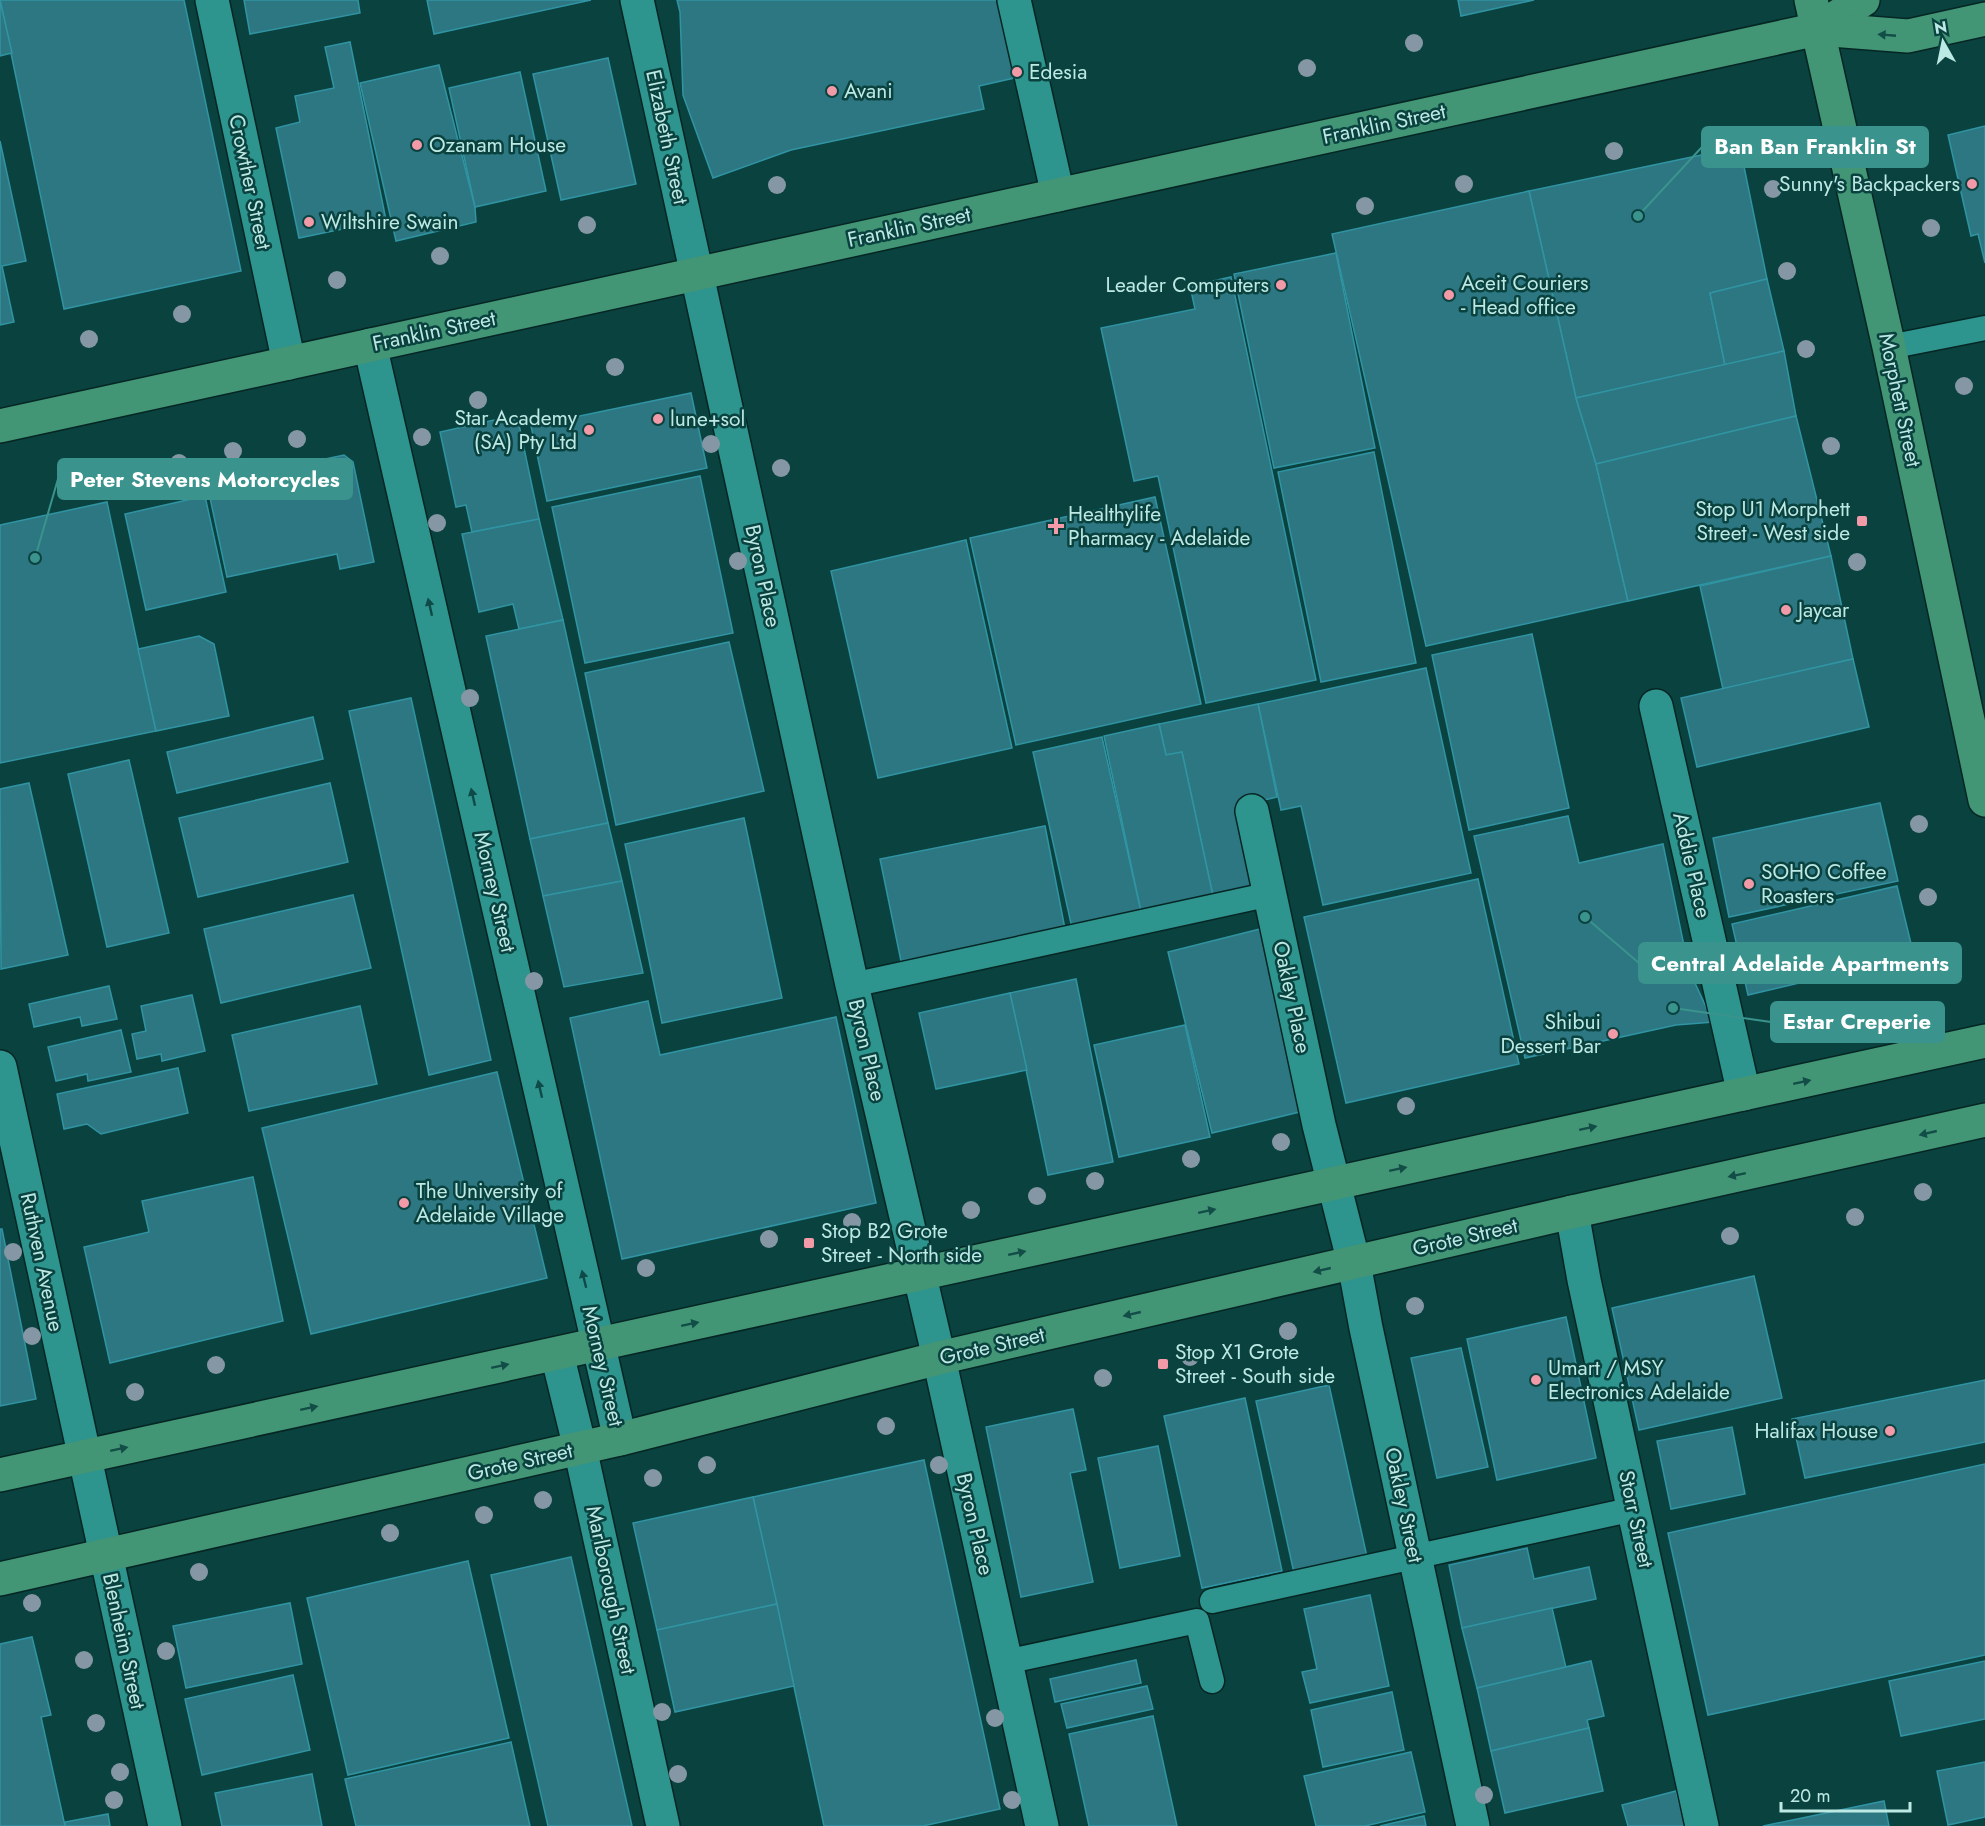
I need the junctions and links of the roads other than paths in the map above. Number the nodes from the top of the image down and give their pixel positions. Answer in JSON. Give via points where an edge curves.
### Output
{"nodes":[{"id":1,"x":212,"y":0,"type":"edge"},
{"id":2,"x":637,"y":0,"type":"edge"},
{"id":3,"x":1014,"y":0,"type":"edge"},
{"id":4,"x":1863,"y":0,"type":"edge"},
{"id":5,"x":1815,"y":14,"type":"edge"},
{"id":6,"x":1985,"y":19,"type":"edge"},
{"id":7,"x":1058,"y":195,"type":"junction"},
{"id":8,"x":698,"y":274,"type":"junction"},
{"id":9,"x":1985,"y":328,"type":"edge"},
{"id":10,"x":370,"y":345,"type":"junction"},
{"id":11,"x":1889,"y":347,"type":"junction"},
{"id":12,"x":289,"y":363,"type":"junction"},
{"id":13,"x":0,"y":426,"type":"edge"},
{"id":14,"x":1656,"y":706,"type":"dead end"},
{"id":15,"x":1980,"y":757,"type":"edge"},
{"id":16,"x":1985,"y":800,"type":"edge"},
{"id":17,"x":1252,"y":811,"type":"dead end"},
{"id":18,"x":1271,"y":894,"type":"junction"},
{"id":19,"x":852,"y":985,"type":"junction"},
{"id":20,"x":1985,"y":1041,"type":"edge"},
{"id":21,"x":0,"y":1066,"type":"edge"},
{"id":22,"x":1744,"y":1094,"type":"junction"},
{"id":23,"x":1985,"y":1120,"type":"edge"},
{"id":24,"x":1334,"y":1183,"type":"junction"},
{"id":25,"x":1572,"y":1212,"type":"junction"},
{"id":26,"x":1354,"y":1263,"type":"junction"},
{"id":27,"x":919,"y":1274,"type":"junction"},
{"id":28,"x":599,"y":1344,"type":"junction"},
{"id":29,"x":557,"y":1354,"type":"junction"},
{"id":30,"x":939,"y":1358,"type":"junction"},
{"id":31,"x":620,"y":1439,"type":"junction"},
{"id":32,"x":580,"y":1448,"type":"junction"},
{"id":33,"x":84,"y":1457,"type":"junction"},
{"id":34,"x":0,"y":1474,"type":"edge"},
{"id":35,"x":1634,"y":1509,"type":"junction"},
{"id":36,"x":106,"y":1556,"type":"junction"},
{"id":37,"x":1415,"y":1557,"type":"junction"},
{"id":38,"x":0,"y":1579,"type":"edge"},
{"id":39,"x":1212,"y":1601,"type":"dead end"},
{"id":40,"x":1005,"y":1662,"type":"junction"},
{"id":41,"x":1212,"y":1681,"type":"dead end"},
{"id":42,"x":165,"y":1826,"type":"edge"},
{"id":43,"x":663,"y":1826,"type":"edge"},
{"id":44,"x":1042,"y":1826,"type":"edge"},
{"id":45,"x":1473,"y":1826,"type":"edge"},
{"id":46,"x":1702,"y":1826,"type":"edge"}],
"edges":[{"from":1,"to":12,"type":"street","name":"Crowther Street"},
{"from":2,"to":8,"type":"street","name":"Elizabeth Street"},
{"from":3,"to":7,"type":"street"},
{"from":4,"to":5,"type":"main road","name":"Franklin Street"},
{"from":6,"to":5,"type":"main road","name":"Franklin Street","one_way":true,"via":[[1908,36]]},
{"from":5,"to":7,"type":"main road","name":"Franklin Street"},
{"from":5,"to":11,"type":"main road","name":"Morphett Street"},
{"from":7,"to":8,"type":"main road","name":"Franklin Street"},
{"from":8,"to":10,"type":"main road","name":"Franklin Street"},
{"from":8,"to":19,"type":"street","name":"Byron Place"},
{"from":9,"to":11,"type":"lane"},
{"from":10,"to":12,"type":"main road","name":"Franklin Street"},
{"from":28,"to":10,"type":"street","name":"Morney Street","one_way":true},
{"from":11,"to":15,"type":"main road","name":"Morphett Street"},
{"from":12,"to":13,"type":"main road","name":"Franklin Street"},
{"from":14,"to":22,"type":"street","name":"Addie Place"},
{"from":15,"to":16,"type":"main road","name":"Morphett Street"},
{"from":17,"to":18,"type":"street","name":"Oakley Place"},
{"from":18,"to":19,"type":"lane"},
{"from":18,"to":24,"type":"street","name":"Oakley Place"},
{"from":19,"to":27,"type":"street","name":"Byron Place"},
{"from":22,"to":20,"type":"main road","one_way":true},
{"from":21,"to":33,"type":"street","name":"Ruthven Avenue"},
{"from":24,"to":22,"type":"main road","one_way":true},
{"from":23,"to":25,"type":"main road","name":"Grote Street","one_way":true},
{"from":24,"to":26,"type":"street","name":"Oakley Street"},
{"from":27,"to":24,"type":"main road","one_way":true},
{"from":25,"to":26,"type":"main road","name":"Grote Street"},
{"from":25,"to":35,"type":"street","name":"Storr Street"},
{"from":26,"to":30,"type":"main road","name":"Grote Street","one_way":true},
{"from":26,"to":37,"type":"street","name":"Oakley Street"},
{"from":28,"to":27,"type":"main road","one_way":true},
{"from":27,"to":30,"type":"street","name":"Byron Place"},
{"from":28,"to":29,"type":"main road"},
{"from":28,"to":31,"type":"street","name":"Morney Street"},
{"from":29,"to":32,"type":"street","name":"Marlborough Street"},
{"from":33,"to":29,"type":"main road","one_way":true},
{"from":30,"to":31,"type":"main road","name":"Grote Street"},
{"from":30,"to":40,"type":"street","name":"Byron Place"},
{"from":31,"to":32,"type":"main road","name":"Grote Street"},
{"from":32,"to":36,"type":"main road","name":"Grote Street"},
{"from":32,"to":43,"type":"street","name":"Marlborough Street"},
{"from":33,"to":34,"type":"main road"},
{"from":33,"to":36,"type":"street","name":"Blenheim Street"},
{"from":35,"to":37,"type":"lane"},
{"from":35,"to":46,"type":"street","name":"Storr Street"},
{"from":36,"to":38,"type":"main road","name":"Grote Street"},
{"from":36,"to":42,"type":"street","name":"Blenheim Street"},
{"from":37,"to":39,"type":"lane"},
{"from":37,"to":45,"type":"street","name":"Oakley Street"},
{"from":40,"to":41,"type":"lane","via":[[1197,1621]]},
{"from":40,"to":44,"type":"street","name":"Byron Place"}]}
